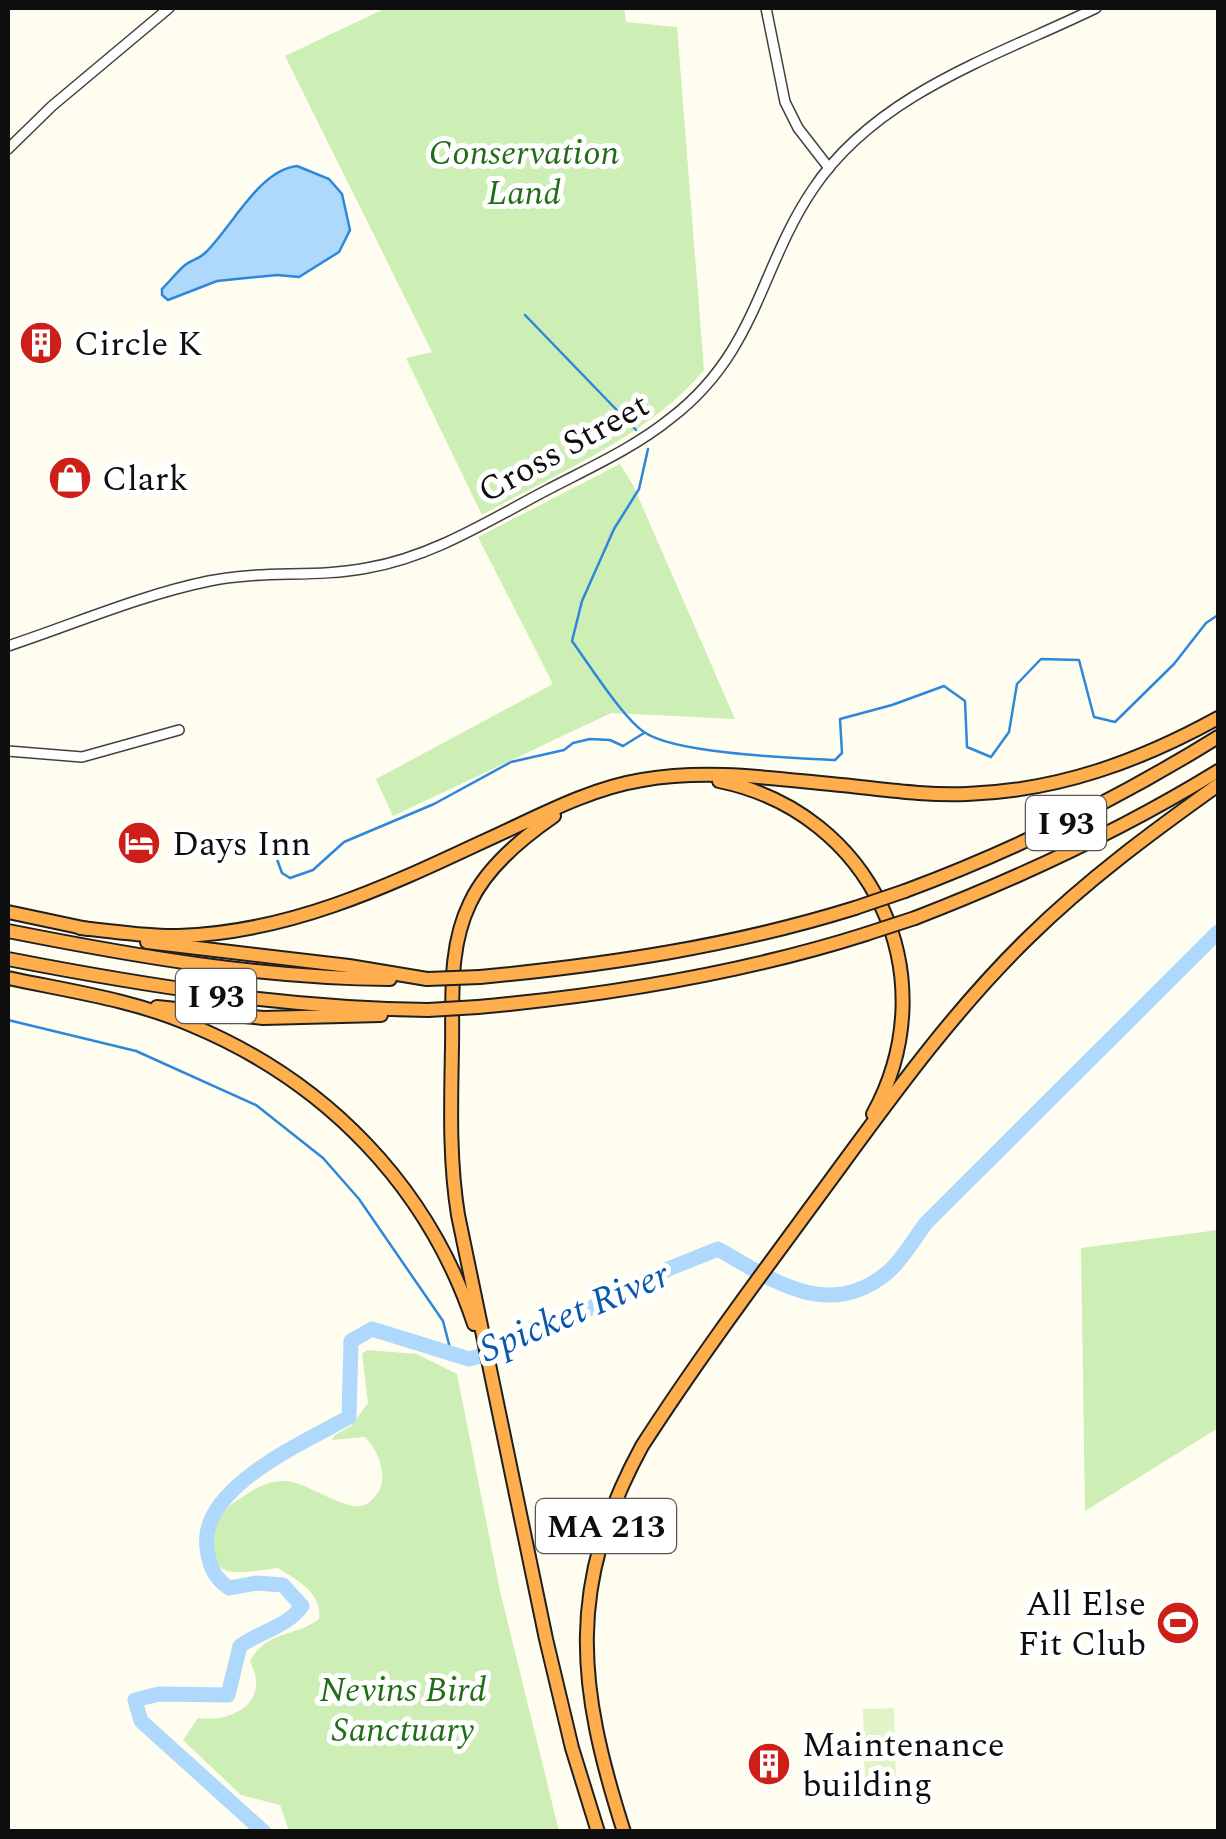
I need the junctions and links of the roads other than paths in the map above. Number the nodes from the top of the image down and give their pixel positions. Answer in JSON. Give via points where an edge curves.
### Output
{"nodes":[{"id":1,"x":168,"y":8,"type":"edge"},
{"id":2,"x":766,"y":8,"type":"edge"},
{"id":3,"x":1096,"y":8,"type":"edge"},
{"id":4,"x":8,"y":149,"type":"edge"},
{"id":5,"x":828,"y":168,"type":"junction"},
{"id":6,"x":8,"y":646,"type":"edge"},
{"id":7,"x":1218,"y":718,"type":"edge"},
{"id":8,"x":178,"y":730,"type":"dead end"},
{"id":9,"x":1218,"y":737,"type":"edge"},
{"id":10,"x":8,"y":751,"type":"edge"},
{"id":11,"x":1218,"y":770,"type":"edge"},
{"id":12,"x":678,"y":777,"type":"junction"},
{"id":13,"x":1218,"y":785,"type":"edge"},
{"id":14,"x":586,"y":798,"type":"junction"},
{"id":15,"x":8,"y":912,"type":"edge"},
{"id":16,"x":80,"y":928,"type":"junction"},
{"id":17,"x":8,"y":931,"type":"edge"},
{"id":18,"x":8,"y":960,"type":"edge"},
{"id":19,"x":8,"y":978,"type":"edge"},
{"id":20,"x":427,"y":978,"type":"junction"},
{"id":21,"x":115,"y":1002,"type":"junction"},
{"id":22,"x":428,"y":1010,"type":"junction"},
{"id":23,"x":852,"y":1151,"type":"junction"},
{"id":24,"x":483,"y":1344,"type":"junction"},
{"id":25,"x":622,"y":1824,"type":"edge"},
{"id":26,"x":597,"y":1828,"type":"edge"}],
"edges":[{"from":1,"to":4,"type":"street"},
{"from":2,"to":5,"type":"street","via":[[785,102]]},
{"from":3,"to":5,"type":"street","name":"Cross Street","via":[[916,94]]},
{"from":5,"to":6,"type":"street","name":"Cross Street","via":[[725,362],[684,408],[627,448],[406,558],[340,573],[204,582]]},
{"from":7,"to":12,"type":"highway","via":[[1104,770],[1004,792],[941,794],[707,773]]},
{"from":8,"to":10,"type":"street","via":[[82,757]]},
{"from":9,"to":20,"type":"highway","number":"I 93","bridge":true,"via":[[1066,823],[855,908],[639,959]]},
{"from":11,"to":22,"type":"highway","number":"I 93","bridge":true,"via":[[1062,857],[866,934],[662,984]]},
{"from":12,"to":14,"type":"highway"},
{"from":12,"to":23,"type":"highway","via":[[740,786],[802,814],[847,852],[884,908],[900,964],[901,1026],[886,1086]]},
{"from":13,"to":23,"type":"highway","via":[[1126,852],[1028,938],[945,1029]]},
{"from":14,"to":16,"type":"highway","via":[[284,922],[175,936]]},
{"from":14,"to":24,"type":"highway","via":[[541,825],[492,870],[470,903],[457,942],[452,1169]]},
{"from":15,"to":16,"type":"highway"},
{"from":16,"to":20,"type":"highway"},
{"from":17,"to":20,"type":"highway","number":"I 93","via":[[226,969]]},
{"from":18,"to":22,"type":"highway","number":"I 93","via":[[248,1000]]},
{"from":19,"to":21,"type":"highway"},
{"from":21,"to":22,"type":"highway","via":[[263,1018]]},
{"from":21,"to":24,"type":"highway","via":[[190,1024],[234,1046],[350,1126],[379,1154],[436,1235]]},
{"from":23,"to":25,"type":"highway","number":"MA 213","via":[[642,1446],[603,1535],[590,1592],[587,1673],[596,1737]]},
{"from":24,"to":26,"type":"highway","number":"MA 213","via":[[558,1692]]}]}
